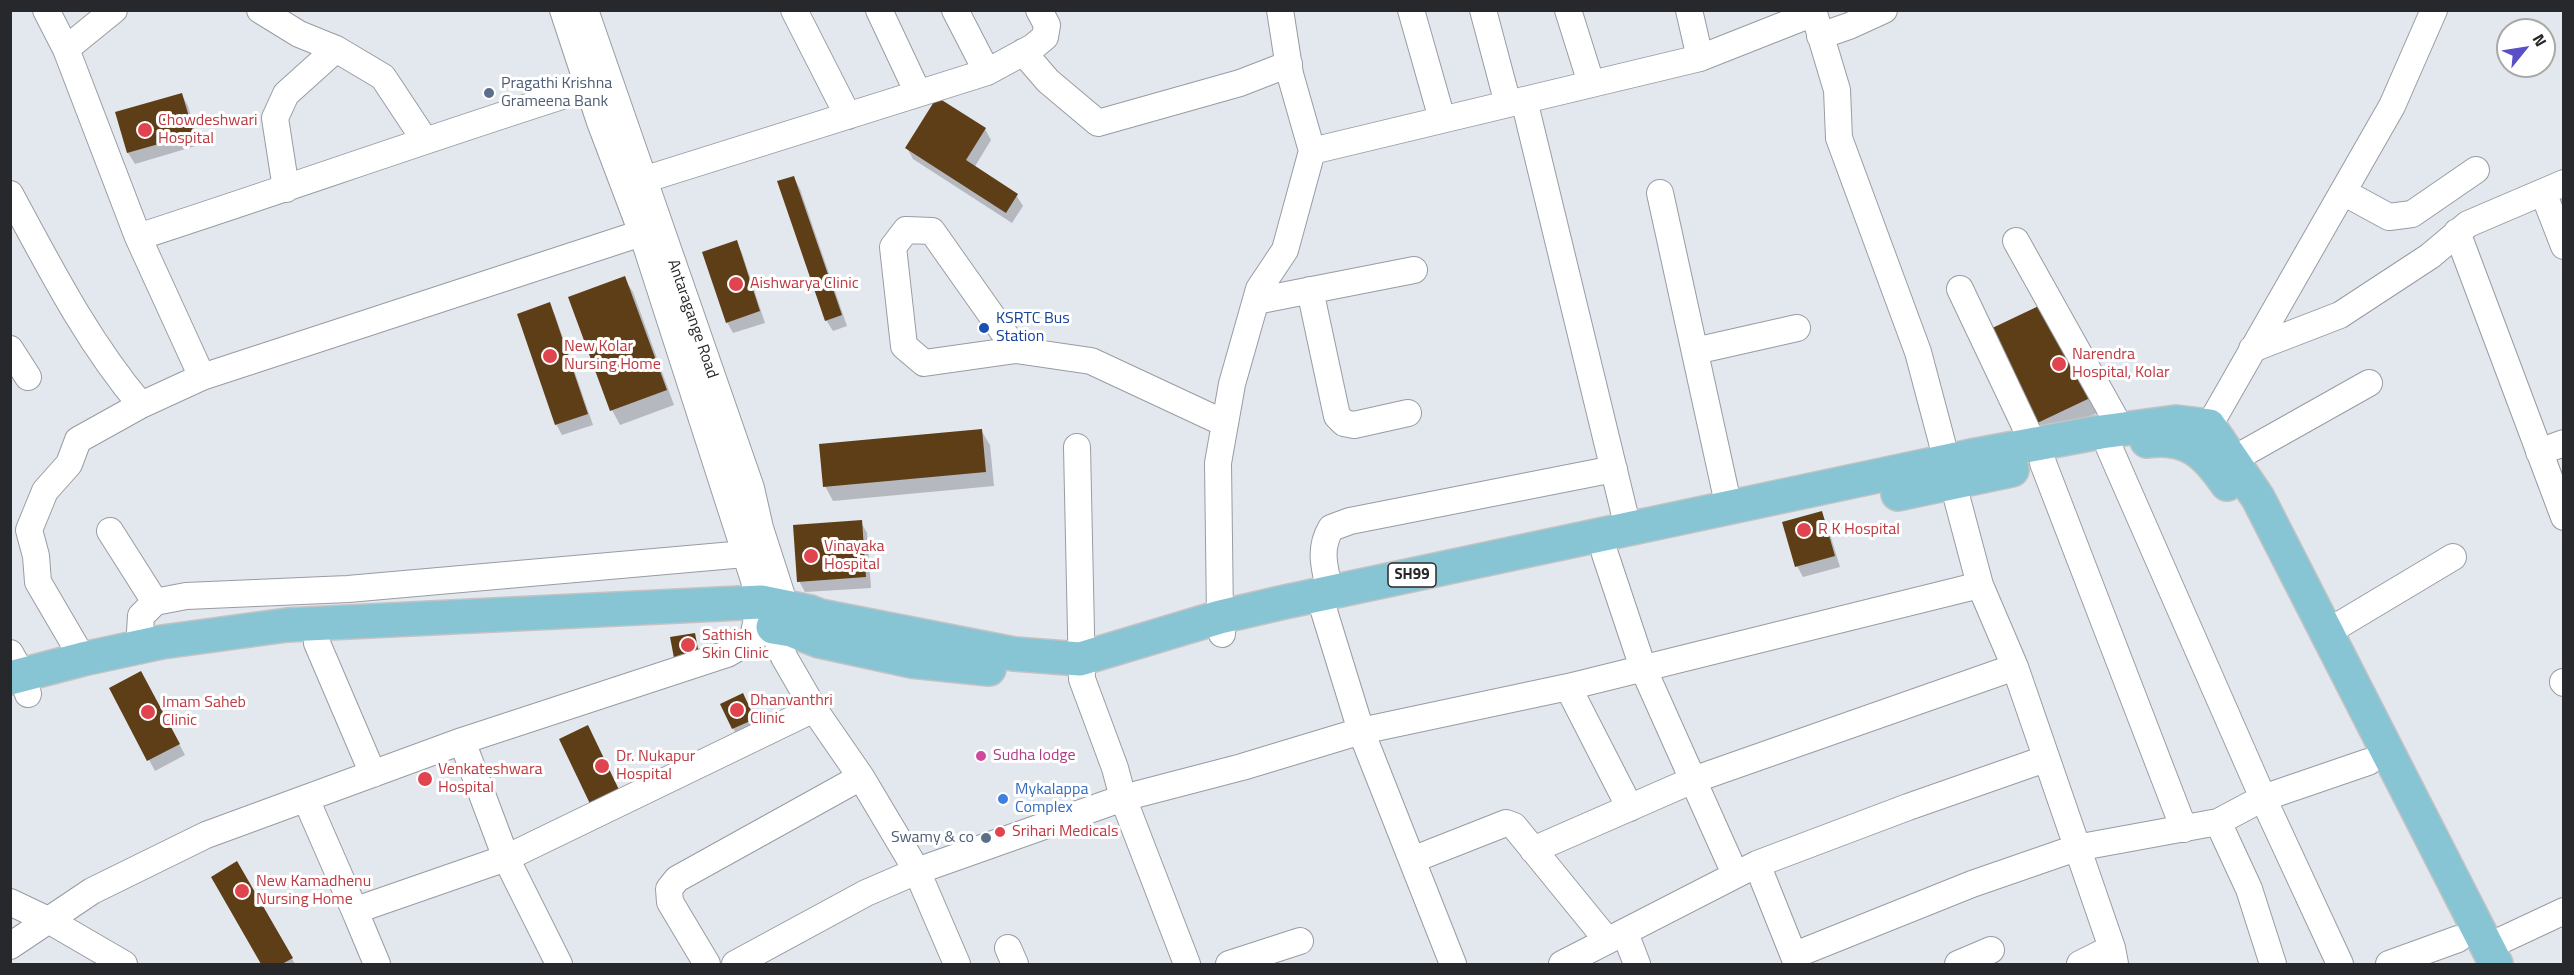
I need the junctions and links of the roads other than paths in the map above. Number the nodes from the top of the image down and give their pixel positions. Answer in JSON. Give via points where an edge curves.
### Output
{"nodes":[{"id":1,"x":46,"y":10,"type":"edge"},
{"id":2,"x":114,"y":10,"type":"edge"},
{"id":3,"x":260,"y":10,"type":"edge"},
{"id":4,"x":563,"y":10,"type":"edge"},
{"id":5,"x":585,"y":10,"type":"edge"},
{"id":6,"x":794,"y":10,"type":"edge"},
{"id":7,"x":879,"y":10,"type":"edge"},
{"id":8,"x":956,"y":10,"type":"edge"},
{"id":9,"x":1039,"y":10,"type":"edge"},
{"id":10,"x":1280,"y":10,"type":"edge"},
{"id":11,"x":1411,"y":10,"type":"edge"},
{"id":12,"x":1483,"y":10,"type":"edge"},
{"id":13,"x":1568,"y":10,"type":"edge"},
{"id":14,"x":1689,"y":10,"type":"edge"},
{"id":15,"x":1884,"y":10,"type":"edge"},
{"id":16,"x":2434,"y":10,"type":"edge"},
{"id":17,"x":1816,"y":20,"type":"edge"},
{"id":18,"x":336,"y":48,"type":"junction"},
{"id":19,"x":66,"y":49,"type":"junction"},
{"id":20,"x":1023,"y":52,"type":"junction"},
{"id":21,"x":1700,"y":58,"type":"junction"},
{"id":22,"x":1289,"y":64,"type":"junction"},
{"id":23,"x":987,"y":72,"type":"junction"},
{"id":24,"x":1591,"y":83,"type":"junction"},
{"id":25,"x":590,"y":87,"type":"junction"},
{"id":26,"x":918,"y":93,"type":"junction"},
{"id":27,"x":1516,"y":102,"type":"junction"},
{"id":28,"x":848,"y":116,"type":"junction"},
{"id":29,"x":1442,"y":119,"type":"junction"},
{"id":30,"x":424,"y":140,"type":"junction"},
{"id":31,"x":1312,"y":151,"type":"junction"},
{"id":32,"x":2476,"y":170,"type":"dead end"},
{"id":33,"x":643,"y":180,"type":"junction"},
{"id":34,"x":2553,"y":187,"type":"edge"},
{"id":35,"x":286,"y":189,"type":"junction"},
{"id":36,"x":2343,"y":192,"type":"junction"},
{"id":37,"x":1660,"y":193,"type":"dead end"},
{"id":38,"x":12,"y":203,"type":"edge"},
{"id":39,"x":651,"y":230,"type":"junction"},
{"id":40,"x":2457,"y":232,"type":"junction"},
{"id":41,"x":138,"y":237,"type":"junction"},
{"id":42,"x":2016,"y":241,"type":"dead end"},
{"id":43,"x":2564,"y":246,"type":"edge"},
{"id":44,"x":1414,"y":270,"type":"dead end"},
{"id":45,"x":1960,"y":289,"type":"dead end"},
{"id":46,"x":1310,"y":290,"type":"junction"},
{"id":47,"x":1256,"y":301,"type":"junction"},
{"id":48,"x":1797,"y":328,"type":"dead end"},
{"id":49,"x":10,"y":349,"type":"edge"},
{"id":50,"x":2252,"y":349,"type":"junction"},
{"id":51,"x":1016,"y":350,"type":"junction"},
{"id":52,"x":1695,"y":351,"type":"junction"},
{"id":53,"x":202,"y":376,"type":"junction"},
{"id":54,"x":28,"y":377,"type":"dead end"},
{"id":55,"x":2368,"y":383,"type":"dead end"},
{"id":56,"x":141,"y":405,"type":"junction"},
{"id":57,"x":1408,"y":413,"type":"dead end"},
{"id":58,"x":1224,"y":423,"type":"junction"},
{"id":59,"x":2209,"y":426,"type":"junction"},
{"id":60,"x":2115,"y":438,"type":"junction"},
{"id":61,"x":2564,"y":443,"type":"edge"},
{"id":62,"x":1077,"y":447,"type":"dead end"},
{"id":63,"x":2539,"y":452,"type":"junction"},
{"id":64,"x":2039,"y":454,"type":"junction"},
{"id":65,"x":2232,"y":459,"type":"junction"},
{"id":66,"x":1614,"y":469,"type":"junction"},
{"id":67,"x":1951,"y":472,"type":"junction"},
{"id":68,"x":1729,"y":508,"type":"junction"},
{"id":69,"x":2564,"y":518,"type":"edge"},
{"id":70,"x":1628,"y":528,"type":"junction"},
{"id":71,"x":110,"y":531,"type":"dead end"},
{"id":72,"x":745,"y":554,"type":"junction"},
{"id":73,"x":1605,"y":554,"type":"junction"},
{"id":74,"x":2453,"y":557,"type":"dead end"},
{"id":75,"x":1980,"y":585,"type":"junction"},
{"id":76,"x":155,"y":602,"type":"junction"},
{"id":77,"x":1327,"y":602,"type":"junction"},
{"id":78,"x":775,"y":624,"type":"junction"},
{"id":79,"x":1221,"y":626,"type":"junction"},
{"id":80,"x":2326,"y":633,"type":"junction"},
{"id":81,"x":317,"y":642,"type":"junction"},
{"id":82,"x":139,"y":647,"type":"junction"},
{"id":83,"x":83,"y":659,"type":"junction"},
{"id":84,"x":2015,"y":667,"type":"junction"},
{"id":85,"x":1643,"y":668,"type":"junction"},
{"id":86,"x":1081,"y":669,"type":"junction"},
{"id":87,"x":16,"y":680,"type":"edge"},
{"id":88,"x":1568,"y":687,"type":"junction"},
{"id":89,"x":814,"y":709,"type":"junction"},
{"id":90,"x":1360,"y":731,"type":"junction"},
{"id":91,"x":462,"y":741,"type":"junction"},
{"id":92,"x":2045,"y":759,"type":"junction"},
{"id":93,"x":2368,"y":762,"type":"junction"},
{"id":94,"x":372,"y":774,"type":"junction"},
{"id":95,"x":861,"y":777,"type":"junction"},
{"id":96,"x":1693,"y":780,"type":"junction"},
{"id":97,"x":1123,"y":798,"type":"junction"},
{"id":98,"x":2263,"y":798,"type":"junction"},
{"id":99,"x":306,"y":799,"type":"junction"},
{"id":100,"x":1630,"y":807,"type":"junction"},
{"id":101,"x":2218,"y":822,"type":"junction"},
{"id":102,"x":2184,"y":829,"type":"junction"},
{"id":103,"x":2076,"y":848,"type":"junction"},
{"id":104,"x":1533,"y":850,"type":"junction"},
{"id":105,"x":506,"y":858,"type":"junction"},
{"id":106,"x":1412,"y":860,"type":"junction"},
{"id":107,"x":1746,"y":869,"type":"junction"},
{"id":108,"x":917,"y":871,"type":"junction"},
{"id":109,"x":10,"y":902,"type":"edge"},
{"id":110,"x":2564,"y":911,"type":"edge"},
{"id":111,"x":357,"y":916,"type":"junction"},
{"id":112,"x":50,"y":921,"type":"junction"},
{"id":113,"x":1616,"y":936,"type":"junction"},
{"id":114,"x":1300,"y":940,"type":"dead end"},
{"id":115,"x":10,"y":946,"type":"edge"},
{"id":116,"x":1991,"y":950,"type":"dead end"},
{"id":117,"x":2478,"y":954,"type":"edge"},
{"id":118,"x":2114,"y":956,"type":"edge"},
{"id":119,"x":1796,"y":960,"type":"edge"},
{"id":120,"x":124,"y":964,"type":"edge"},
{"id":121,"x":377,"y":964,"type":"edge"},
{"id":122,"x":559,"y":964,"type":"edge"},
{"id":123,"x":707,"y":964,"type":"edge"},
{"id":124,"x":735,"y":964,"type":"edge"},
{"id":125,"x":957,"y":964,"type":"edge"},
{"id":126,"x":1187,"y":964,"type":"edge"},
{"id":127,"x":1229,"y":964,"type":"edge"},
{"id":128,"x":1453,"y":964,"type":"edge"},
{"id":129,"x":1562,"y":964,"type":"edge"},
{"id":130,"x":1637,"y":964,"type":"edge"},
{"id":131,"x":1958,"y":964,"type":"edge"},
{"id":132,"x":2080,"y":964,"type":"edge"},
{"id":133,"x":2273,"y":964,"type":"edge"},
{"id":134,"x":2340,"y":964,"type":"edge"},
{"id":135,"x":2389,"y":964,"type":"edge"}],
"edges":[{"from":1,"to":19,"type":"street"},
{"from":2,"to":19,"type":"street"},
{"from":3,"to":18,"type":"street","via":[[299,34]]},
{"from":4,"to":25,"type":"street","name":"Antaragange Road"},
{"from":5,"to":33,"type":"street","name":"Antaragange Road"},
{"from":6,"to":28,"type":"street"},
{"from":7,"to":26,"type":"street"},
{"from":8,"to":23,"type":"street"},
{"from":9,"to":20,"type":"street","via":[[1047,25],[1045,37]]},
{"from":10,"to":22,"type":"street"},
{"from":11,"to":29,"type":"street"},
{"from":12,"to":27,"type":"street"},
{"from":13,"to":24,"type":"street"},
{"from":14,"to":21,"type":"street"},
{"from":15,"to":17,"type":"street","via":[[1849,26]]},
{"from":16,"to":36,"type":"street","via":[[2392,106]]},
{"from":17,"to":21,"type":"street"},
{"from":17,"to":67,"type":"street","via":[[1837,90],[1839,138],[1918,352]]},
{"from":18,"to":30,"type":"street","via":[[383,76]]},
{"from":18,"to":35,"type":"street","via":[[286,94],[275,118]]},
{"from":19,"to":41,"type":"street"},
{"from":20,"to":22,"type":"street","via":[[1047,81],[1098,123],[1240,84]]},
{"from":20,"to":23,"type":"street"},
{"from":21,"to":24,"type":"street"},
{"from":22,"to":31,"type":"street"},
{"from":23,"to":26,"type":"street"},
{"from":24,"to":27,"type":"street"},
{"from":25,"to":30,"type":"street"},
{"from":25,"to":39,"type":"street","name":"Antaragange Road"},
{"from":26,"to":28,"type":"street"},
{"from":27,"to":29,"type":"street"},
{"from":27,"to":66,"type":"street"},
{"from":28,"to":33,"type":"street"},
{"from":29,"to":31,"type":"street"},
{"from":30,"to":35,"type":"street"},
{"from":31,"to":47,"type":"street","via":[[1285,250],[1259,289]]},
{"from":32,"to":36,"type":"street","via":[[2412,214],[2389,218]]},
{"from":33,"to":39,"type":"street","name":"Antaragange Road"},
{"from":34,"to":40,"type":"street"},
{"from":34,"to":43,"type":"street"},
{"from":35,"to":41,"type":"street"},
{"from":36,"to":50,"type":"street"},
{"from":37,"to":52,"type":"street"},
{"from":38,"to":56,"type":"street","via":[[76,316],[113,372]]},
{"from":39,"to":53,"type":"street"},
{"from":39,"to":72,"type":"street","name":"Antaragange Road"},
{"from":39,"to":78,"type":"street","name":"Antaragange Road","via":[[751,488]]},
{"from":40,"to":50,"type":"street","via":[[2401,276],[2340,315]]},
{"from":40,"to":63,"type":"street"},
{"from":41,"to":53,"type":"street"},
{"from":42,"to":60,"type":"street"},
{"from":44,"to":46,"type":"street"},
{"from":45,"to":64,"type":"street"},
{"from":46,"to":47,"type":"street"},
{"from":46,"to":57,"type":"street","via":[[1337,416],[1354,425]]},
{"from":47,"to":58,"type":"street"},
{"from":48,"to":52,"type":"street"},
{"from":49,"to":54,"type":"street"},
{"from":50,"to":59,"type":"street"},
{"from":51,"to":51,"type":"street","via":[[924,363],[904,346],[892,247],[906,230],[932,231]]},
{"from":51,"to":58,"type":"street","via":[[1092,361]]},
{"from":52,"to":68,"type":"street"},
{"from":53,"to":56,"type":"street"},
{"from":55,"to":65,"type":"street"},
{"from":56,"to":83,"type":"street","via":[[78,440],[69,464],[45,491],[28,530],[38,582]]},
{"from":58,"to":79,"type":"street","via":[[1218,463]]},
{"from":59,"to":60,"type":"main road","number":"SH99","via":[[2176,422]]},
{"from":59,"to":65,"type":"main road"},
{"from":60,"to":64,"type":"main road","number":"SH99"},
{"from":60,"to":93,"type":"main road","number":"SH99","via":[[2166,438],[2190,446],[2208,458],[2235,495]]},
{"from":60,"to":98,"type":"street"},
{"from":61,"to":63,"type":"street"},
{"from":62,"to":86,"type":"street"},
{"from":63,"to":69,"type":"street"},
{"from":64,"to":67,"type":"main road","number":"SH99"},
{"from":64,"to":102,"type":"street"},
{"from":65,"to":80,"type":"main road","via":[[2258,498]]},
{"from":66,"to":70,"type":"street"},
{"from":66,"to":77,"type":"street","via":[[1331,528],[1324,541]]},
{"from":67,"to":68,"type":"main road","number":"SH99"},
{"from":67,"to":73,"type":"main road","number":"SH99"},
{"from":67,"to":75,"type":"street"},
{"from":68,"to":70,"type":"main road","number":"SH99"},
{"from":70,"to":77,"type":"main road","number":"SH99"},
{"from":71,"to":76,"type":"street"},
{"from":72,"to":76,"type":"street","via":[[348,589],[186,596]]},
{"from":72,"to":78,"type":"street","name":"Antaragange Road"},
{"from":73,"to":77,"type":"main road","number":"SH99"},
{"from":73,"to":85,"type":"street"},
{"from":74,"to":80,"type":"street"},
{"from":75,"to":84,"type":"street"},
{"from":75,"to":85,"type":"street"},
{"from":76,"to":82,"type":"street","via":[[141,616]]},
{"from":77,"to":79,"type":"main road","number":"SH99"},
{"from":77,"to":90,"type":"street"},
{"from":78,"to":81,"type":"main road","number":"SH99"},
{"from":78,"to":82,"type":"main road","number":"SH99","via":[[287,624]]},
{"from":78,"to":86,"type":"main road","number":"SH99","via":[[820,616]]},
{"from":78,"to":89,"type":"street"},
{"from":78,"to":91,"type":"street","via":[[753,643],[727,654]]},
{"from":79,"to":86,"type":"main road","number":"SH99"},
{"from":80,"to":117,"type":"main road"},
{"from":81,"to":87,"type":"main road","number":"SH99","via":[[226,649]]},
{"from":81,"to":94,"type":"street"},
{"from":82,"to":83,"type":"main road","number":"SH99"},
{"from":83,"to":87,"type":"main road","number":"SH99"},
{"from":84,"to":92,"type":"street"},
{"from":84,"to":96,"type":"street"},
{"from":85,"to":88,"type":"street"},
{"from":85,"to":96,"type":"street"},
{"from":86,"to":97,"type":"street"},
{"from":88,"to":90,"type":"street"},
{"from":88,"to":100,"type":"street"},
{"from":89,"to":95,"type":"street"},
{"from":89,"to":105,"type":"street"},
{"from":90,"to":97,"type":"street"},
{"from":90,"to":106,"type":"street"},
{"from":91,"to":94,"type":"street"},
{"from":91,"to":105,"type":"street"},
{"from":92,"to":103,"type":"street"},
{"from":92,"to":107,"type":"street"},
{"from":93,"to":98,"type":"street"},
{"from":93,"to":117,"type":"main road","number":"SH99"},
{"from":94,"to":99,"type":"street"},
{"from":95,"to":108,"type":"street"},
{"from":95,"to":123,"type":"street","via":[[677,879],[669,889],[670,902]]},
{"from":96,"to":100,"type":"street"},
{"from":96,"to":107,"type":"street"},
{"from":97,"to":108,"type":"street"},
{"from":97,"to":126,"type":"street"},
{"from":98,"to":101,"type":"street"},
{"from":98,"to":134,"type":"street"},
{"from":99,"to":111,"type":"street"},
{"from":99,"to":112,"type":"street","via":[[206,836],[147,863],[92,891]]},
{"from":100,"to":104,"type":"street"},
{"from":101,"to":102,"type":"street"},
{"from":101,"to":133,"type":"street","via":[[2249,889]]},
{"from":102,"to":103,"type":"street"},
{"from":103,"to":118,"type":"street"},
{"from":103,"to":119,"type":"street","via":[[1972,884]]},
{"from":104,"to":106,"type":"street","via":[[1514,826],[1506,823]]},
{"from":104,"to":113,"type":"street"},
{"from":105,"to":111,"type":"street","via":[[362,908]]},
{"from":105,"to":122,"type":"street"},
{"from":106,"to":128,"type":"street"},
{"from":107,"to":113,"type":"street"},
{"from":107,"to":119,"type":"street"},
{"from":108,"to":124,"type":"street","via":[[866,893]]},
{"from":108,"to":125,"type":"street"},
{"from":109,"to":112,"type":"street"},
{"from":110,"to":117,"type":"street"},
{"from":111,"to":121,"type":"street"},
{"from":112,"to":115,"type":"street"},
{"from":112,"to":120,"type":"street"},
{"from":113,"to":129,"type":"street"},
{"from":113,"to":130,"type":"street"},
{"from":114,"to":127,"type":"street"},
{"from":116,"to":131,"type":"street"},
{"from":117,"to":135,"type":"street"},
{"from":118,"to":132,"type":"street"}]}
